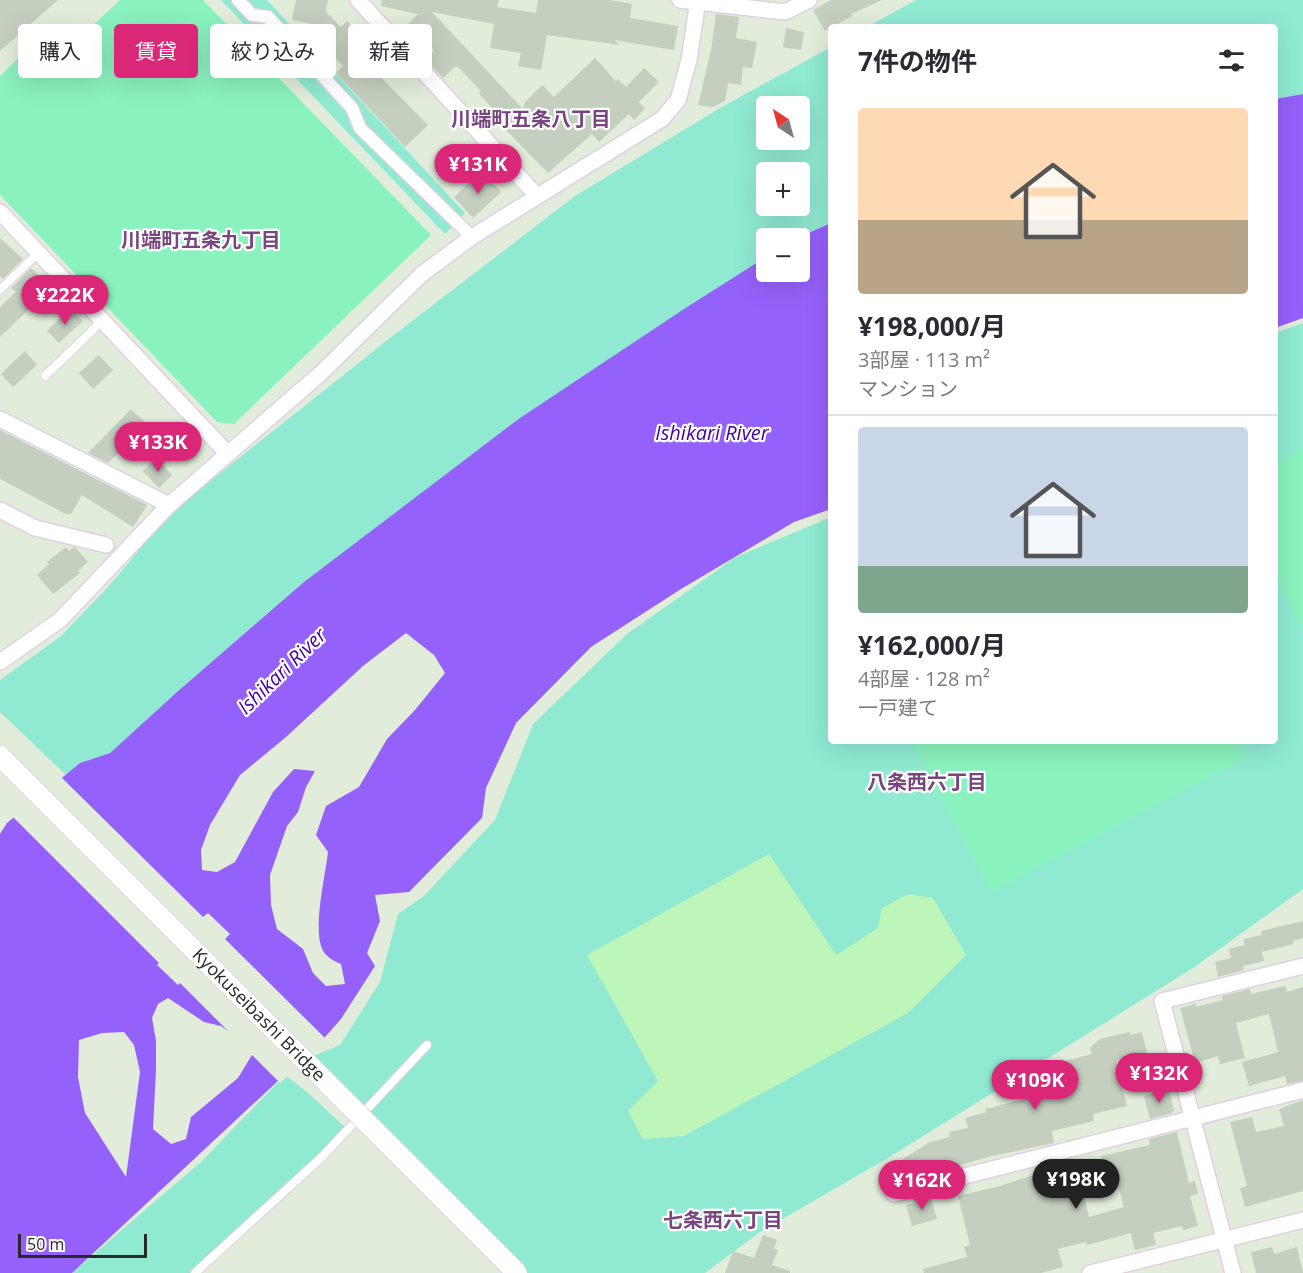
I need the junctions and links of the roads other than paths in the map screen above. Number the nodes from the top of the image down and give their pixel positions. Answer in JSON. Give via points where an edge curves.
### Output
{"nodes":[{"id":1,"x":238,"y":0,"type":"edge"},
{"id":2,"x":358,"y":0,"type":"edge"},
{"id":3,"x":680,"y":0,"type":"edge"},
{"id":4,"x":809,"y":0,"type":"edge"},
{"id":5,"x":698,"y":2,"type":"edge"},
{"id":6,"x":537,"y":196,"type":"junction"},
{"id":7,"x":0,"y":212,"type":"edge"},
{"id":8,"x":472,"y":237,"type":"junction"},
{"id":9,"x":38,"y":253,"type":"junction"},
{"id":10,"x":0,"y":290,"type":"edge"},
{"id":11,"x":102,"y":321,"type":"junction"},
{"id":12,"x":45,"y":376,"type":"dead end"},
{"id":13,"x":0,"y":418,"type":"edge"},
{"id":14,"x":228,"y":454,"type":"junction"},
{"id":15,"x":169,"y":505,"type":"junction"},
{"id":16,"x":0,"y":510,"type":"edge"},
{"id":17,"x":106,"y":545,"type":"dead end"},
{"id":18,"x":0,"y":662,"type":"edge"},
{"id":19,"x":0,"y":756,"type":"edge"},
{"id":20,"x":1303,"y":966,"type":"edge"},
{"id":21,"x":427,"y":1045,"type":"dead end"},
{"id":22,"x":1303,"y":1090,"type":"edge"},
{"id":23,"x":1192,"y":1118,"type":"junction"},
{"id":24,"x":894,"y":1194,"type":"dead end"},
{"id":25,"x":1303,"y":1220,"type":"edge"},
{"id":26,"x":1225,"y":1239,"type":"junction"},
{"id":27,"x":195,"y":1273,"type":"edge"},
{"id":28,"x":517,"y":1273,"type":"edge"},
{"id":29,"x":1090,"y":1273,"type":"edge"},
{"id":30,"x":1233,"y":1273,"type":"edge"}],
"edges":[{"from":1,"to":8,"type":"street","via":[[252,15],[268,17],[352,108],[360,128]]},
{"from":2,"to":6,"type":"street"},
{"from":3,"to":5,"type":"street"},
{"from":4,"to":5,"type":"street","via":[[785,12]]},
{"from":5,"to":6,"type":"street","via":[[678,100],[662,119]]},
{"from":6,"to":8,"type":"street"},
{"from":7,"to":9,"type":"street"},
{"from":8,"to":14,"type":"street","via":[[422,274],[321,374]]},
{"from":9,"to":10,"type":"lane"},
{"from":9,"to":11,"type":"street"},
{"from":11,"to":12,"type":"lane"},
{"from":11,"to":14,"type":"street"},
{"from":13,"to":15,"type":"street"},
{"from":14,"to":15,"type":"street"},
{"from":15,"to":18,"type":"street","via":[[60,620]]},
{"from":16,"to":17,"type":"street","via":[[34,528]]},
{"from":19,"to":28,"type":"street","name":"Kyokuseibashi Bridge","bridge":true},
{"from":20,"to":23,"type":"street","via":[[1162,1001]]},
{"from":21,"to":27,"type":"lane","via":[[322,1157]]},
{"from":22,"to":23,"type":"street"},
{"from":23,"to":24,"type":"street"},
{"from":23,"to":26,"type":"street"},
{"from":25,"to":26,"type":"street"},
{"from":26,"to":29,"type":"street"},
{"from":26,"to":30,"type":"street"}]}
